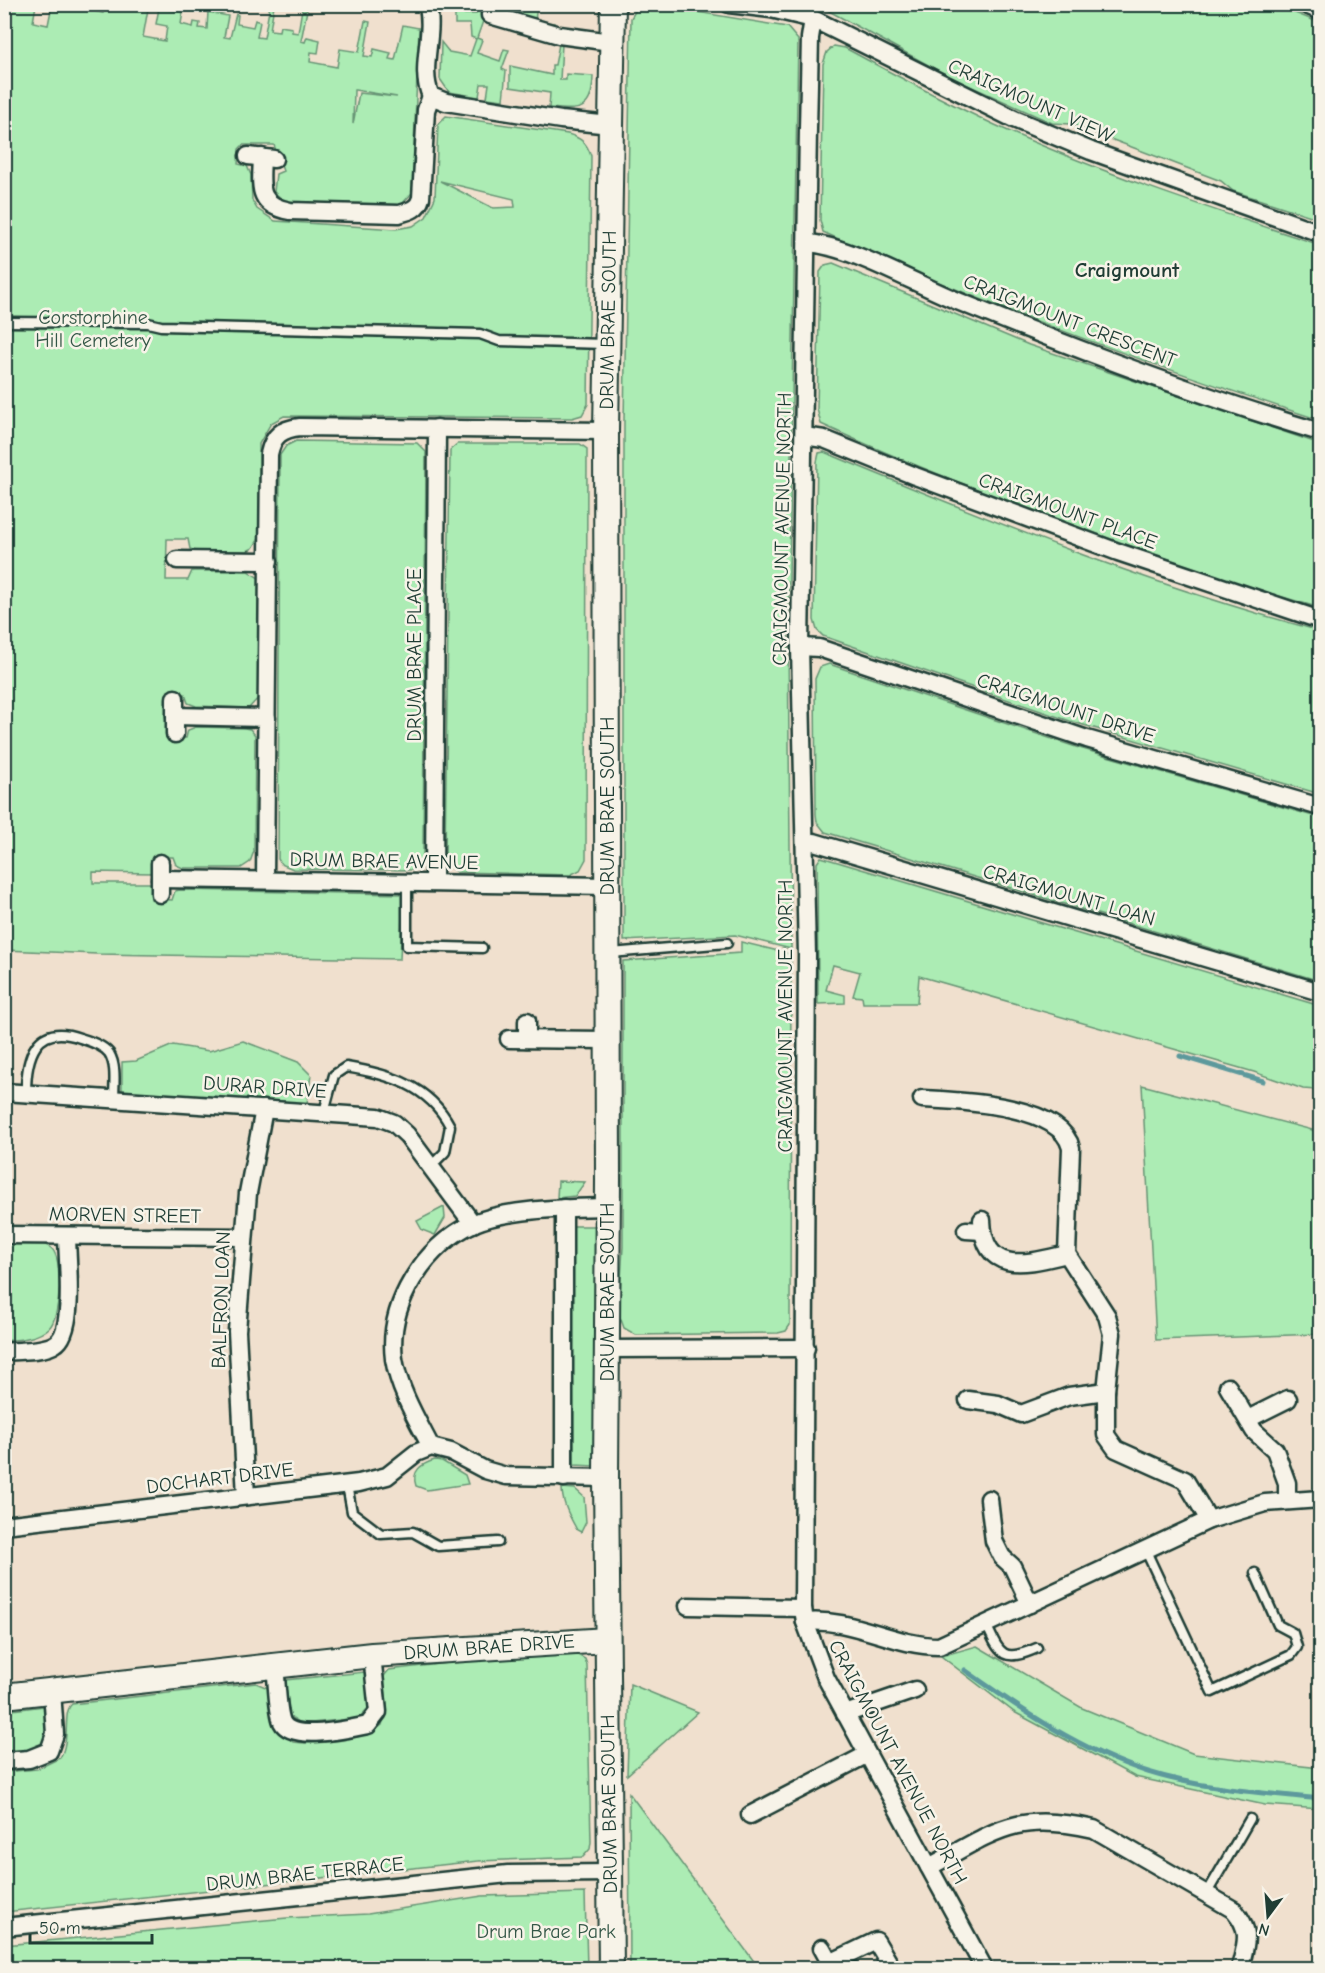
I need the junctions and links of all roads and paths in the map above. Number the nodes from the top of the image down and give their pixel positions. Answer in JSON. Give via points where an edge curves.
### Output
{"nodes":[{"id":1,"x":427,"y":4,"type":"edge"},
{"id":2,"x":613,"y":4,"type":"edge"},
{"id":3,"x":729,"y":4,"type":"edge"},
{"id":4,"x":1304,"y":4,"type":"edge"},
{"id":5,"x":795,"y":9,"type":"edge"},
{"id":6,"x":1320,"y":11,"type":"edge"},
{"id":7,"x":490,"y":15,"type":"dead end"},
{"id":8,"x":813,"y":19,"type":"junction"},
{"id":9,"x":611,"y":42,"type":"junction"},
{"id":10,"x":430,"y":93,"type":"junction"},
{"id":11,"x":611,"y":125,"type":"junction"},
{"id":12,"x":261,"y":157,"type":"dead end"},
{"id":13,"x":1320,"y":233,"type":"edge"},
{"id":14,"x":808,"y":243,"type":"junction"},
{"id":15,"x":4,"y":322,"type":"edge"},
{"id":16,"x":607,"y":344,"type":"junction"},
{"id":17,"x":437,"y":428,"type":"junction"},
{"id":18,"x":606,"y":431,"type":"junction"},
{"id":19,"x":1320,"y":432,"type":"edge"},
{"id":20,"x":804,"y":436,"type":"junction"},
{"id":21,"x":177,"y":559,"type":"dead end"},
{"id":22,"x":269,"y":561,"type":"junction"},
{"id":23,"x":1320,"y":620,"type":"edge"},
{"id":24,"x":800,"y":647,"type":"junction"},
{"id":25,"x":175,"y":698,"type":"dead end"},
{"id":26,"x":175,"y":717,"type":"junction"},
{"id":27,"x":267,"y":718,"type":"junction"},
{"id":28,"x":175,"y":734,"type":"dead end"},
{"id":29,"x":1320,"y":807,"type":"edge"},
{"id":30,"x":805,"y":843,"type":"junction"},
{"id":31,"x":160,"y":878,"type":"dead end"},
{"id":32,"x":265,"y":880,"type":"junction"},
{"id":33,"x":407,"y":882,"type":"junction"},
{"id":34,"x":434,"y":882,"type":"junction"},
{"id":35,"x":608,"y":886,"type":"junction"},
{"id":36,"x":727,"y":943,"type":"dead end"},
{"id":37,"x":482,"y":948,"type":"dead end"},
{"id":38,"x":607,"y":953,"type":"junction"},
{"id":39,"x":1320,"y":992,"type":"edge"},
{"id":40,"x":527,"y":1021,"type":"dead end"},
{"id":41,"x":509,"y":1039,"type":"dead end"},
{"id":42,"x":527,"y":1039,"type":"junction"},
{"id":43,"x":607,"y":1040,"type":"junction"},
{"id":44,"x":4,"y":1092,"type":"edge"},
{"id":45,"x":26,"y":1094,"type":"junction"},
{"id":46,"x":114,"y":1099,"type":"junction"},
{"id":47,"x":922,"y":1099,"type":"dead end"},
{"id":48,"x":264,"y":1108,"type":"junction"},
{"id":49,"x":324,"y":1112,"type":"junction"},
{"id":50,"x":430,"y":1167,"type":"junction"},
{"id":51,"x":608,"y":1207,"type":"junction"},
{"id":52,"x":564,"y":1208,"type":"junction"},
{"id":53,"x":473,"y":1224,"type":"junction"},
{"id":54,"x":977,"y":1227,"type":"dead end"},
{"id":55,"x":4,"y":1235,"type":"edge"},
{"id":56,"x":68,"y":1236,"type":"junction"},
{"id":57,"x":244,"y":1238,"type":"junction"},
{"id":58,"x":1067,"y":1254,"type":"junction"},
{"id":59,"x":806,"y":1348,"type":"junction"},
{"id":60,"x":607,"y":1349,"type":"junction"},
{"id":61,"x":4,"y":1352,"type":"edge"},
{"id":62,"x":1228,"y":1387,"type":"dead end"},
{"id":63,"x":1106,"y":1391,"type":"junction"},
{"id":64,"x":1288,"y":1399,"type":"dead end"},
{"id":65,"x":968,"y":1400,"type":"dead end"},
{"id":66,"x":1248,"y":1419,"type":"junction"},
{"id":67,"x":431,"y":1447,"type":"junction"},
{"id":68,"x":564,"y":1478,"type":"junction"},
{"id":69,"x":606,"y":1478,"type":"junction"},
{"id":70,"x":347,"y":1485,"type":"junction"},
{"id":71,"x":246,"y":1496,"type":"junction"},
{"id":72,"x":989,"y":1499,"type":"dead end"},
{"id":73,"x":1320,"y":1499,"type":"edge"},
{"id":74,"x":1287,"y":1500,"type":"junction"},
{"id":75,"x":1209,"y":1520,"type":"junction"},
{"id":76,"x":4,"y":1525,"type":"edge"},
{"id":77,"x":498,"y":1542,"type":"dead end"},
{"id":78,"x":1145,"y":1549,"type":"junction"},
{"id":79,"x":1255,"y":1573,"type":"dead end"},
{"id":80,"x":1029,"y":1604,"type":"junction"},
{"id":81,"x":688,"y":1606,"type":"dead end"},
{"id":82,"x":804,"y":1615,"type":"junction"},
{"id":83,"x":986,"y":1624,"type":"junction"},
{"id":84,"x":607,"y":1640,"type":"junction"},
{"id":85,"x":1037,"y":1647,"type":"dead end"},
{"id":86,"x":372,"y":1655,"type":"junction"},
{"id":87,"x":275,"y":1666,"type":"junction"},
{"id":88,"x":906,"y":1689,"type":"dead end"},
{"id":89,"x":52,"y":1691,"type":"junction"},
{"id":90,"x":4,"y":1696,"type":"edge"},
{"id":91,"x":844,"y":1714,"type":"junction"},
{"id":92,"x":866,"y":1755,"type":"junction"},
{"id":93,"x":4,"y":1761,"type":"edge"},
{"id":94,"x":750,"y":1815,"type":"dead end"},
{"id":95,"x":1250,"y":1819,"type":"dead end"},
{"id":96,"x":929,"y":1867,"type":"junction"},
{"id":97,"x":610,"y":1873,"type":"junction"},
{"id":98,"x":1207,"y":1893,"type":"junction"},
{"id":99,"x":4,"y":1927,"type":"edge"},
{"id":100,"x":822,"y":1948,"type":"dead end"},
{"id":101,"x":832,"y":1966,"type":"edge"},
{"id":102,"x":611,"y":1968,"type":"edge"},
{"id":103,"x":892,"y":1968,"type":"edge"},
{"id":104,"x":984,"y":1968,"type":"edge"},
{"id":105,"x":1240,"y":1968,"type":"edge"}],
"edges":[{"from":1,"to":10,"type":"street"},
{"from":2,"to":9,"type":"main road","name":"DRUM BRAE SOUTH"},
{"from":3,"to":5,"type":"street","name":"CRAIGMOUNT VIEW"},
{"from":4,"to":6,"type":"street"},
{"from":5,"to":8,"type":"street","name":"CRAIGMOUNT VIEW"},
{"from":7,"to":9,"type":"street","via":[[559,35]]},
{"from":8,"to":13,"type":"street","name":"CRAIGMOUNT VIEW","via":[[1036,128]]},
{"from":8,"to":14,"type":"street","name":"CRAIGMOUNT AVENUE NORTH"},
{"from":9,"to":11,"type":"main road","name":"DRUM BRAE SOUTH"},
{"from":10,"to":11,"type":"street","via":[[457,104]]},
{"from":10,"to":12,"type":"street","via":[[421,198],[415,209],[408,212],[290,212],[273,207],[263,195]]},
{"from":11,"to":16,"type":"main road","name":"DRUM BRAE SOUTH"},
{"from":14,"to":19,"type":"street","name":"CRAIGMOUNT CRESCENT","via":[[837,248],[1073,347]]},
{"from":14,"to":20,"type":"street","name":"CRAIGMOUNT AVENUE NORTH"},
{"from":15,"to":16,"type":"lane","via":[[480,334],[499,341]]},
{"from":16,"to":18,"type":"main road","name":"DRUM BRAE SOUTH"},
{"from":17,"to":18,"type":"street"},
{"from":17,"to":22,"type":"street","via":[[300,427],[279,433],[269,454]]},
{"from":17,"to":34,"type":"street","name":"DRUM BRAE PLACE"},
{"from":18,"to":35,"type":"main road","name":"DRUM BRAE SOUTH"},
{"from":20,"to":23,"type":"street","name":"CRAIGMOUNT PLACE","via":[[824,439],[1084,540]]},
{"from":20,"to":24,"type":"street","name":"CRAIGMOUNT AVENUE NORTH"},
{"from":21,"to":22,"type":"street"},
{"from":22,"to":27,"type":"street"},
{"from":24,"to":29,"type":"street","name":"CRAIGMOUNT DRIVE","via":[[819,648],[1087,739]]},
{"from":24,"to":30,"type":"street","name":"CRAIGMOUNT AVENUE NORTH"},
{"from":25,"to":26,"type":"street"},
{"from":26,"to":27,"type":"street"},
{"from":26,"to":28,"type":"street"},
{"from":27,"to":32,"type":"street"},
{"from":30,"to":39,"type":"street","name":"CRAIGMOUNT LOAN","via":[[814,842]]},
{"from":30,"to":59,"type":"street","name":"CRAIGMOUNT AVENUE NORTH"},
{"from":31,"to":32,"type":"street","name":"DRUM BRAE AVENUE"},
{"from":32,"to":33,"type":"street","name":"DRUM BRAE AVENUE"},
{"from":33,"to":34,"type":"street","name":"DRUM BRAE AVENUE"},
{"from":33,"to":37,"type":"lane","via":[[407,946]]},
{"from":34,"to":35,"type":"street","name":"DRUM BRAE AVENUE"},
{"from":35,"to":38,"type":"main road","name":"DRUM BRAE SOUTH"},
{"from":36,"to":38,"type":"lane"},
{"from":38,"to":43,"type":"main road","name":"DRUM BRAE SOUTH"},
{"from":40,"to":42,"type":"street"},
{"from":41,"to":42,"type":"street"},
{"from":42,"to":43,"type":"street"},
{"from":43,"to":51,"type":"main road","name":"DRUM BRAE SOUTH"},
{"from":44,"to":45,"type":"street","name":"DURAR DRIVE"},
{"from":45,"to":46,"type":"street","name":"DURAR DRIVE"},
{"from":45,"to":46,"type":"lane","via":[[29,1059],[35,1046],[56,1033],[92,1042],[108,1051],[114,1065]]},
{"from":46,"to":48,"type":"street","name":"DURAR DRIVE"},
{"from":47,"to":58,"type":"street","via":[[978,1103],[1020,1112],[1053,1123],[1066,1133],[1071,1148]]},
{"from":48,"to":49,"type":"street","name":"DURAR DRIVE"},
{"from":48,"to":57,"type":"street","name":"BALFRON LOAN"},
{"from":49,"to":50,"type":"street","name":"DURAR DRIVE","via":[[378,1117],[394,1123]]},
{"from":49,"to":50,"type":"lane","via":[[334,1075],[346,1067],[398,1078],[422,1092],[450,1126],[445,1152]]},
{"from":50,"to":53,"type":"street","name":"DURAR DRIVE"},
{"from":51,"to":52,"type":"street"},
{"from":51,"to":60,"type":"main road","name":"DRUM BRAE SOUTH"},
{"from":52,"to":53,"type":"street","via":[[522,1212]]},
{"from":52,"to":68,"type":"street"},
{"from":53,"to":67,"type":"street","via":[[446,1241],[424,1262],[406,1290],[396,1322],[394,1358],[404,1391]]},
{"from":54,"to":58,"type":"street","via":[[994,1255],[1005,1262],[1028,1263]]},
{"from":55,"to":56,"type":"street","name":"MORVEN STREET"},
{"from":56,"to":57,"type":"street","name":"MORVEN STREET"},
{"from":56,"to":61,"type":"street","via":[[68,1316],[61,1340],[53,1346]]},
{"from":57,"to":71,"type":"street","name":"BALFRON LOAN","via":[[237,1331]]},
{"from":58,"to":63,"type":"street","via":[[1107,1316],[1112,1334]]},
{"from":59,"to":60,"type":"street"},
{"from":59,"to":82,"type":"street","name":"CRAIGMOUNT AVENUE NORTH"},
{"from":60,"to":69,"type":"main road","name":"DRUM BRAE SOUTH"},
{"from":62,"to":66,"type":"street"},
{"from":63,"to":65,"type":"street","via":[[1069,1396],[1021,1414],[998,1404]]},
{"from":63,"to":75,"type":"street","via":[[1106,1435],[1116,1449],[1185,1480]]},
{"from":64,"to":66,"type":"street"},
{"from":66,"to":74,"type":"street","via":[[1254,1431],[1275,1450],[1287,1483]]},
{"from":67,"to":68,"type":"street","via":[[506,1476]]},
{"from":67,"to":70,"type":"street","name":"DOCHART DRIVE","via":[[416,1453],[387,1476]]},
{"from":68,"to":69,"type":"street"},
{"from":69,"to":84,"type":"main road","name":"DRUM BRAE SOUTH"},
{"from":70,"to":71,"type":"street","name":"DOCHART DRIVE"},
{"from":70,"to":77,"type":"lane","via":[[352,1512],[381,1534],[413,1532],[438,1546]]},
{"from":71,"to":76,"type":"street","name":"DOCHART DRIVE"},
{"from":72,"to":80,"type":"street","via":[[994,1541],[1012,1566]]},
{"from":73,"to":74,"type":"street"},
{"from":74,"to":75,"type":"street"},
{"from":75,"to":78,"type":"street"},
{"from":78,"to":79,"type":"lane","via":[[1212,1692],[1291,1655],[1297,1647],[1293,1633],[1278,1625]]},
{"from":78,"to":80,"type":"street"},
{"from":80,"to":83,"type":"street"},
{"from":81,"to":82,"type":"street"},
{"from":82,"to":83,"type":"street","via":[[927,1646],[947,1644]]},
{"from":82,"to":91,"type":"street","name":"CRAIGMOUNT AVENUE NORTH","via":[[826,1678]]},
{"from":83,"to":85,"type":"lane","via":[[998,1651],[1009,1656],[1019,1656]]},
{"from":84,"to":86,"type":"main road","name":"DRUM BRAE DRIVE"},
{"from":84,"to":97,"type":"main road","name":"DRUM BRAE SOUTH"},
{"from":86,"to":87,"type":"main road","name":"DRUM BRAE DRIVE"},
{"from":86,"to":87,"type":"street","via":[[378,1712],[368,1725],[349,1729],[299,1734],[290,1731],[282,1722]]},
{"from":87,"to":89,"type":"main road","name":"DRUM BRAE DRIVE"},
{"from":88,"to":91,"type":"street"},
{"from":89,"to":90,"type":"main road","name":"DRUM BRAE DRIVE"},
{"from":89,"to":93,"type":"street","via":[[56,1734],[49,1751],[29,1759]]},
{"from":91,"to":92,"type":"street","name":"CRAIGMOUNT AVENUE NORTH"},
{"from":92,"to":94,"type":"street"},
{"from":92,"to":96,"type":"street","name":"CRAIGMOUNT AVENUE NORTH"},
{"from":95,"to":98,"type":"lane"},
{"from":96,"to":98,"type":"street","via":[[1005,1826],[1032,1821],[1068,1823],[1094,1829]]},
{"from":96,"to":104,"type":"street","name":"CRAIGMOUNT AVENUE NORTH"},
{"from":97,"to":99,"type":"street","name":"DRUM BRAE TERRACE","via":[[507,1874]]},
{"from":97,"to":102,"type":"main road","name":"DRUM BRAE SOUTH"},
{"from":98,"to":105,"type":"street","via":[[1246,1923],[1247,1942]]},
{"from":100,"to":101,"type":"street"},
{"from":101,"to":103,"type":"street","via":[[876,1941]]}]}
